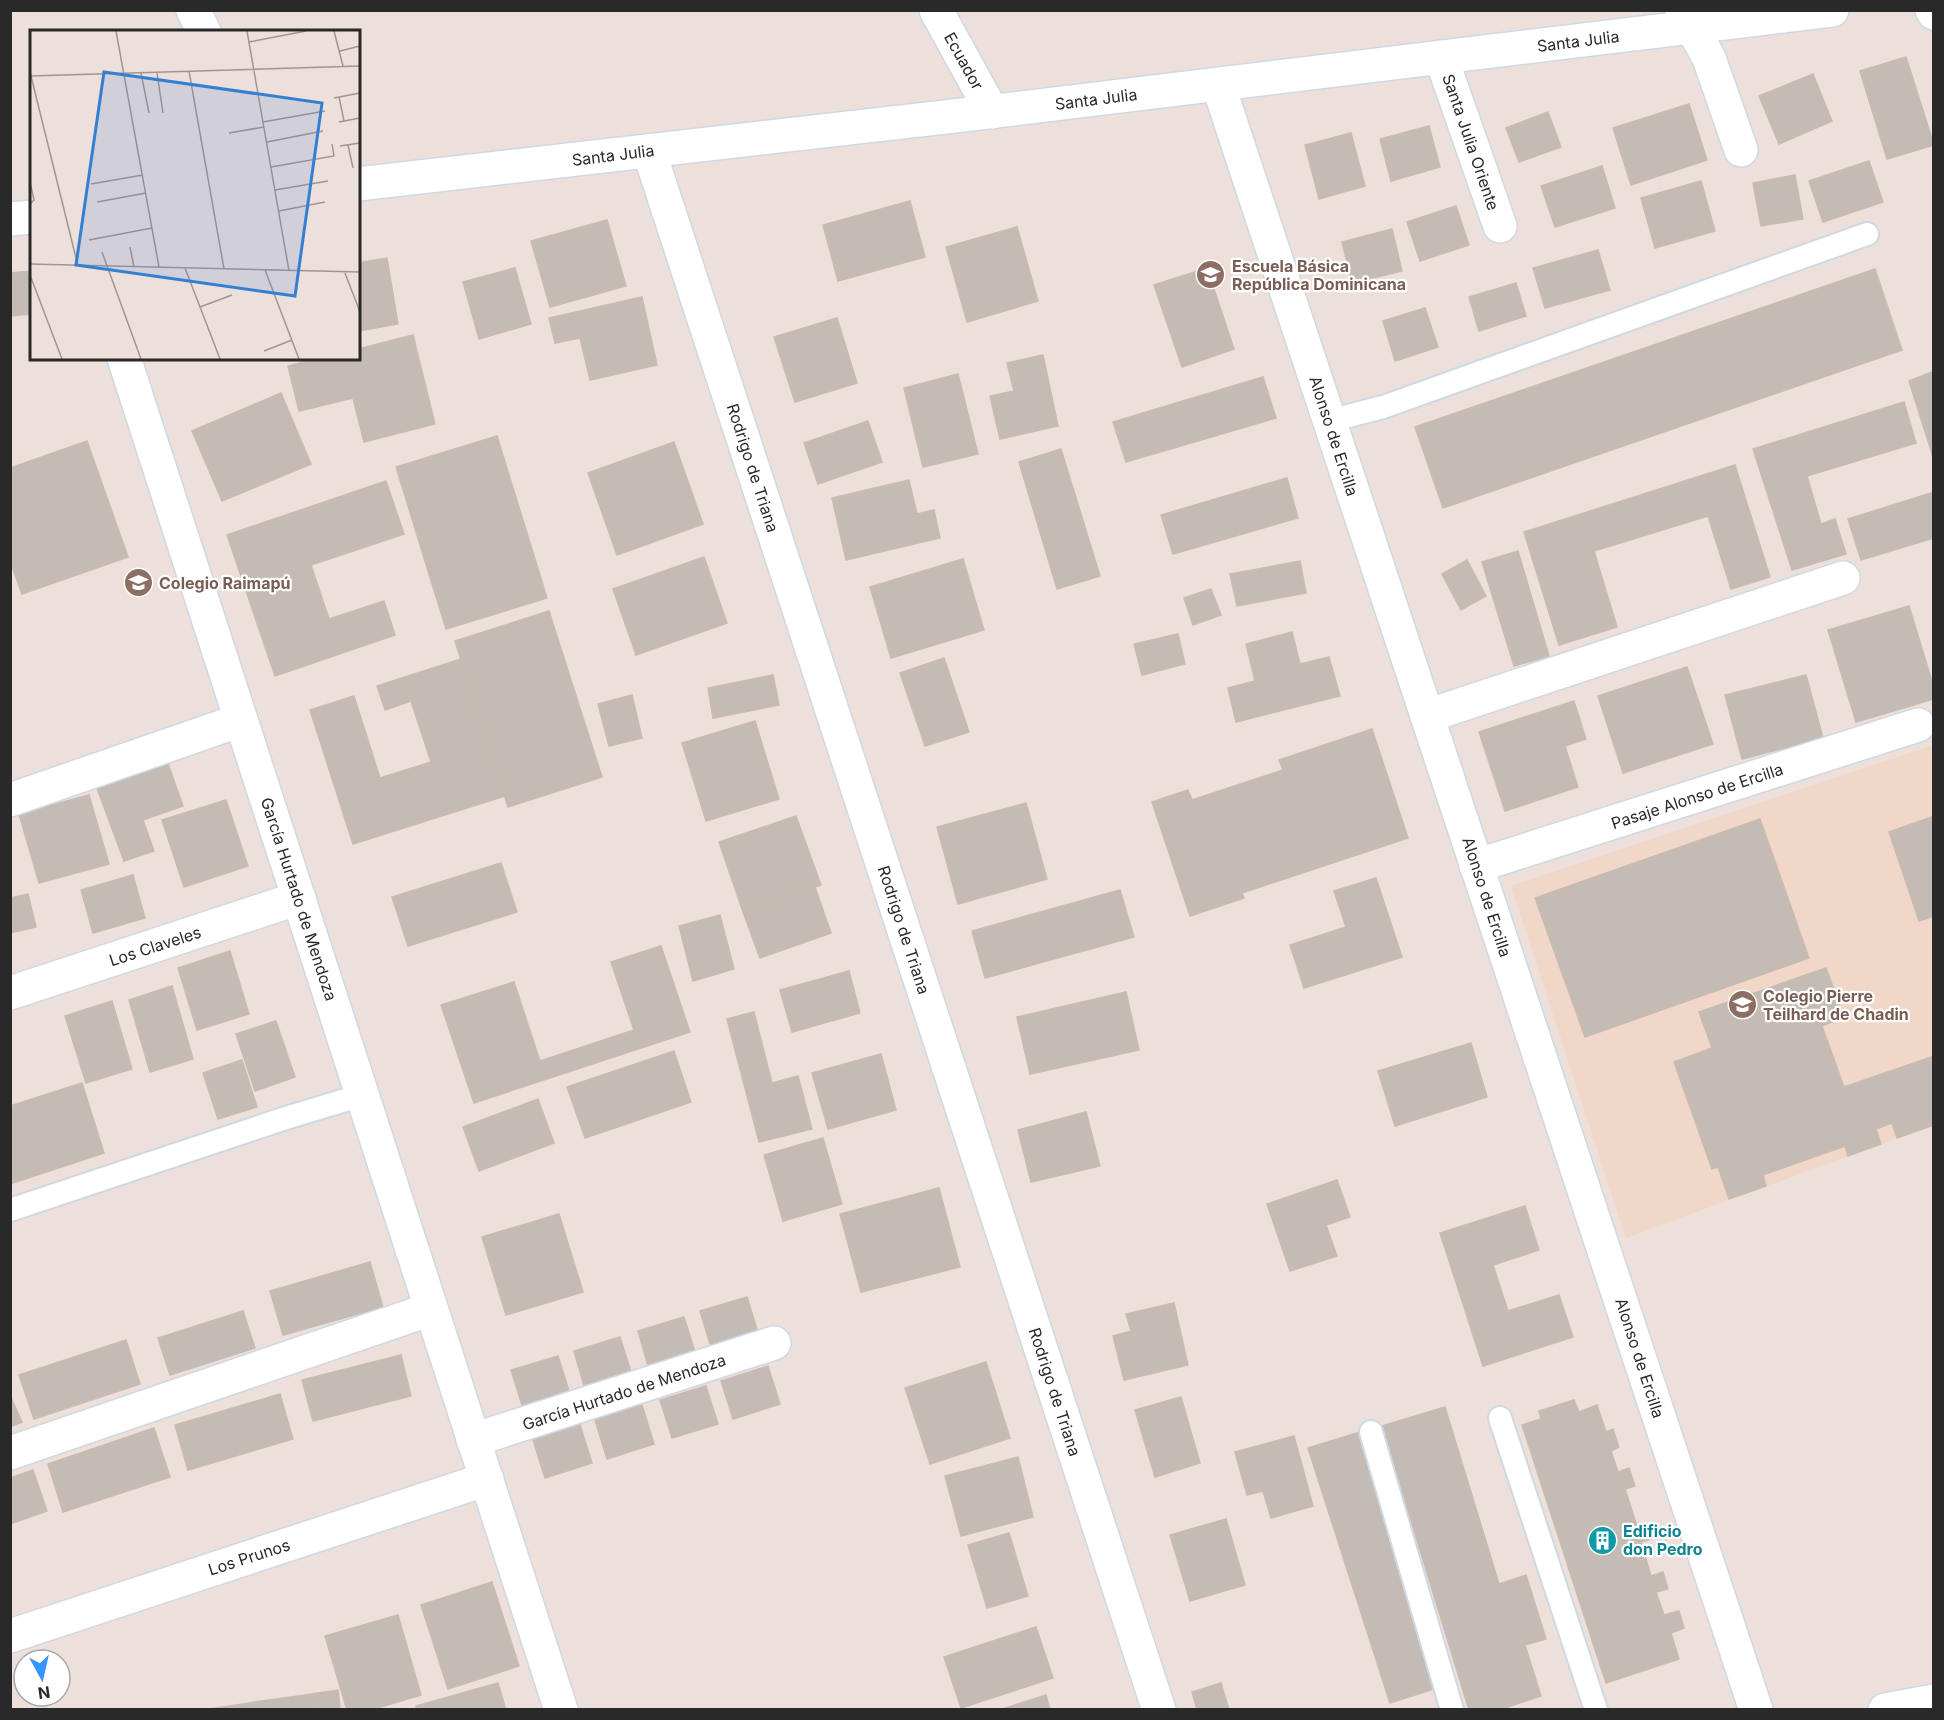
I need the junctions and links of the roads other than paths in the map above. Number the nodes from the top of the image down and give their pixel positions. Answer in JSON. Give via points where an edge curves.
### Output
{"nodes":[{"id":1,"x":193,"y":10,"type":"edge"},
{"id":2,"x":936,"y":10,"type":"edge"},
{"id":3,"x":1832,"y":10,"type":"edge"},
{"id":4,"x":1686,"y":19,"type":"edge"},
{"id":5,"x":203,"y":30,"type":"edge"},
{"id":6,"x":1441,"y":57,"type":"junction"},
{"id":7,"x":1218,"y":84,"type":"junction"},
{"id":8,"x":992,"y":112,"type":"junction"},
{"id":9,"x":1741,"y":150,"type":"dead end"},
{"id":10,"x":649,"y":151,"type":"junction"},
{"id":11,"x":360,"y":184,"type":"edge"},
{"id":12,"x":30,"y":217,"type":"edge"},
{"id":13,"x":10,"y":219,"type":"edge"},
{"id":14,"x":1500,"y":226,"type":"dead end"},
{"id":15,"x":1867,"y":234,"type":"dead end"},
{"id":16,"x":125,"y":360,"type":"edge"},
{"id":17,"x":1329,"y":422,"type":"junction"},
{"id":18,"x":1843,"y":578,"type":"dead end"},
{"id":19,"x":1427,"y":716,"type":"junction"},
{"id":20,"x":241,"y":720,"type":"junction"},
{"id":21,"x":1918,"y":725,"type":"dead end"},
{"id":22,"x":10,"y":800,"type":"edge"},
{"id":23,"x":1476,"y":866,"type":"junction"},
{"id":24,"x":298,"y":898,"type":"junction"},
{"id":25,"x":10,"y":993,"type":"edge"},
{"id":26,"x":362,"y":1095,"type":"junction"},
{"id":27,"x":10,"y":1209,"type":"edge"},
{"id":28,"x":431,"y":1309,"type":"junction"},
{"id":29,"x":774,"y":1343,"type":"dead end"},
{"id":30,"x":1500,"y":1418,"type":"dead end"},
{"id":31,"x":1371,"y":1432,"type":"dead end"},
{"id":32,"x":473,"y":1440,"type":"junction"},
{"id":33,"x":10,"y":1453,"type":"edge"},
{"id":34,"x":487,"y":1479,"type":"junction"},
{"id":35,"x":10,"y":1636,"type":"edge"},
{"id":36,"x":1934,"y":1701,"type":"edge"},
{"id":37,"x":561,"y":1710,"type":"edge"},
{"id":38,"x":1159,"y":1710,"type":"edge"},
{"id":39,"x":1452,"y":1710,"type":"edge"},
{"id":40,"x":1596,"y":1710,"type":"edge"},
{"id":41,"x":1756,"y":1710,"type":"edge"},
{"id":42,"x":1885,"y":1710,"type":"edge"}],
"edges":[{"from":1,"to":5,"type":"street"},
{"from":2,"to":8,"type":"street","name":"Ecuador"},
{"from":3,"to":4,"type":"street","name":"Santa Julia"},
{"from":4,"to":6,"type":"street","name":"Santa Julia"},
{"from":4,"to":9,"type":"street","via":[[1709,58]]},
{"from":6,"to":7,"type":"street","name":"Santa Julia"},
{"from":6,"to":14,"type":"street","name":"Santa Julia Oriente"},
{"from":7,"to":8,"type":"street","name":"Santa Julia"},
{"from":7,"to":17,"type":"street","name":"Alonso de Ercilla"},
{"from":8,"to":10,"type":"street","name":"Santa Julia"},
{"from":10,"to":11,"type":"street","name":"Santa Julia"},
{"from":10,"to":38,"type":"street","name":"Rodrigo de Triana"},
{"from":12,"to":13,"type":"street"},
{"from":15,"to":17,"type":"lane","via":[[1383,407]]},
{"from":16,"to":20,"type":"street","name":"García Hurtado de Mendoza"},
{"from":17,"to":19,"type":"street","name":"Alonso de Ercilla"},
{"from":18,"to":19,"type":"street"},
{"from":19,"to":23,"type":"street","name":"Alonso de Ercilla"},
{"from":20,"to":22,"type":"street"},
{"from":20,"to":24,"type":"street","name":"García Hurtado de Mendoza"},
{"from":21,"to":23,"type":"street","name":"Pasaje Alonso de Ercilla"},
{"from":23,"to":41,"type":"street","name":"Alonso de Ercilla"},
{"from":24,"to":25,"type":"street","name":"Los Claveles"},
{"from":24,"to":26,"type":"street","name":"García Hurtado de Mendoza"},
{"from":26,"to":27,"type":"lane"},
{"from":26,"to":28,"type":"street","name":"García Hurtado de Mendoza"},
{"from":28,"to":32,"type":"street","name":"García Hurtado de Mendoza"},
{"from":28,"to":33,"type":"street"},
{"from":29,"to":32,"type":"street","name":"García Hurtado de Mendoza"},
{"from":30,"to":40,"type":"lane"},
{"from":31,"to":39,"type":"lane"},
{"from":32,"to":34,"type":"street","name":"García Hurtado de Mendoza"},
{"from":34,"to":35,"type":"street","name":"Los Prunos"},
{"from":34,"to":37,"type":"street","name":"García Hurtado de Mendoza"},
{"from":36,"to":42,"type":"street"}]}
